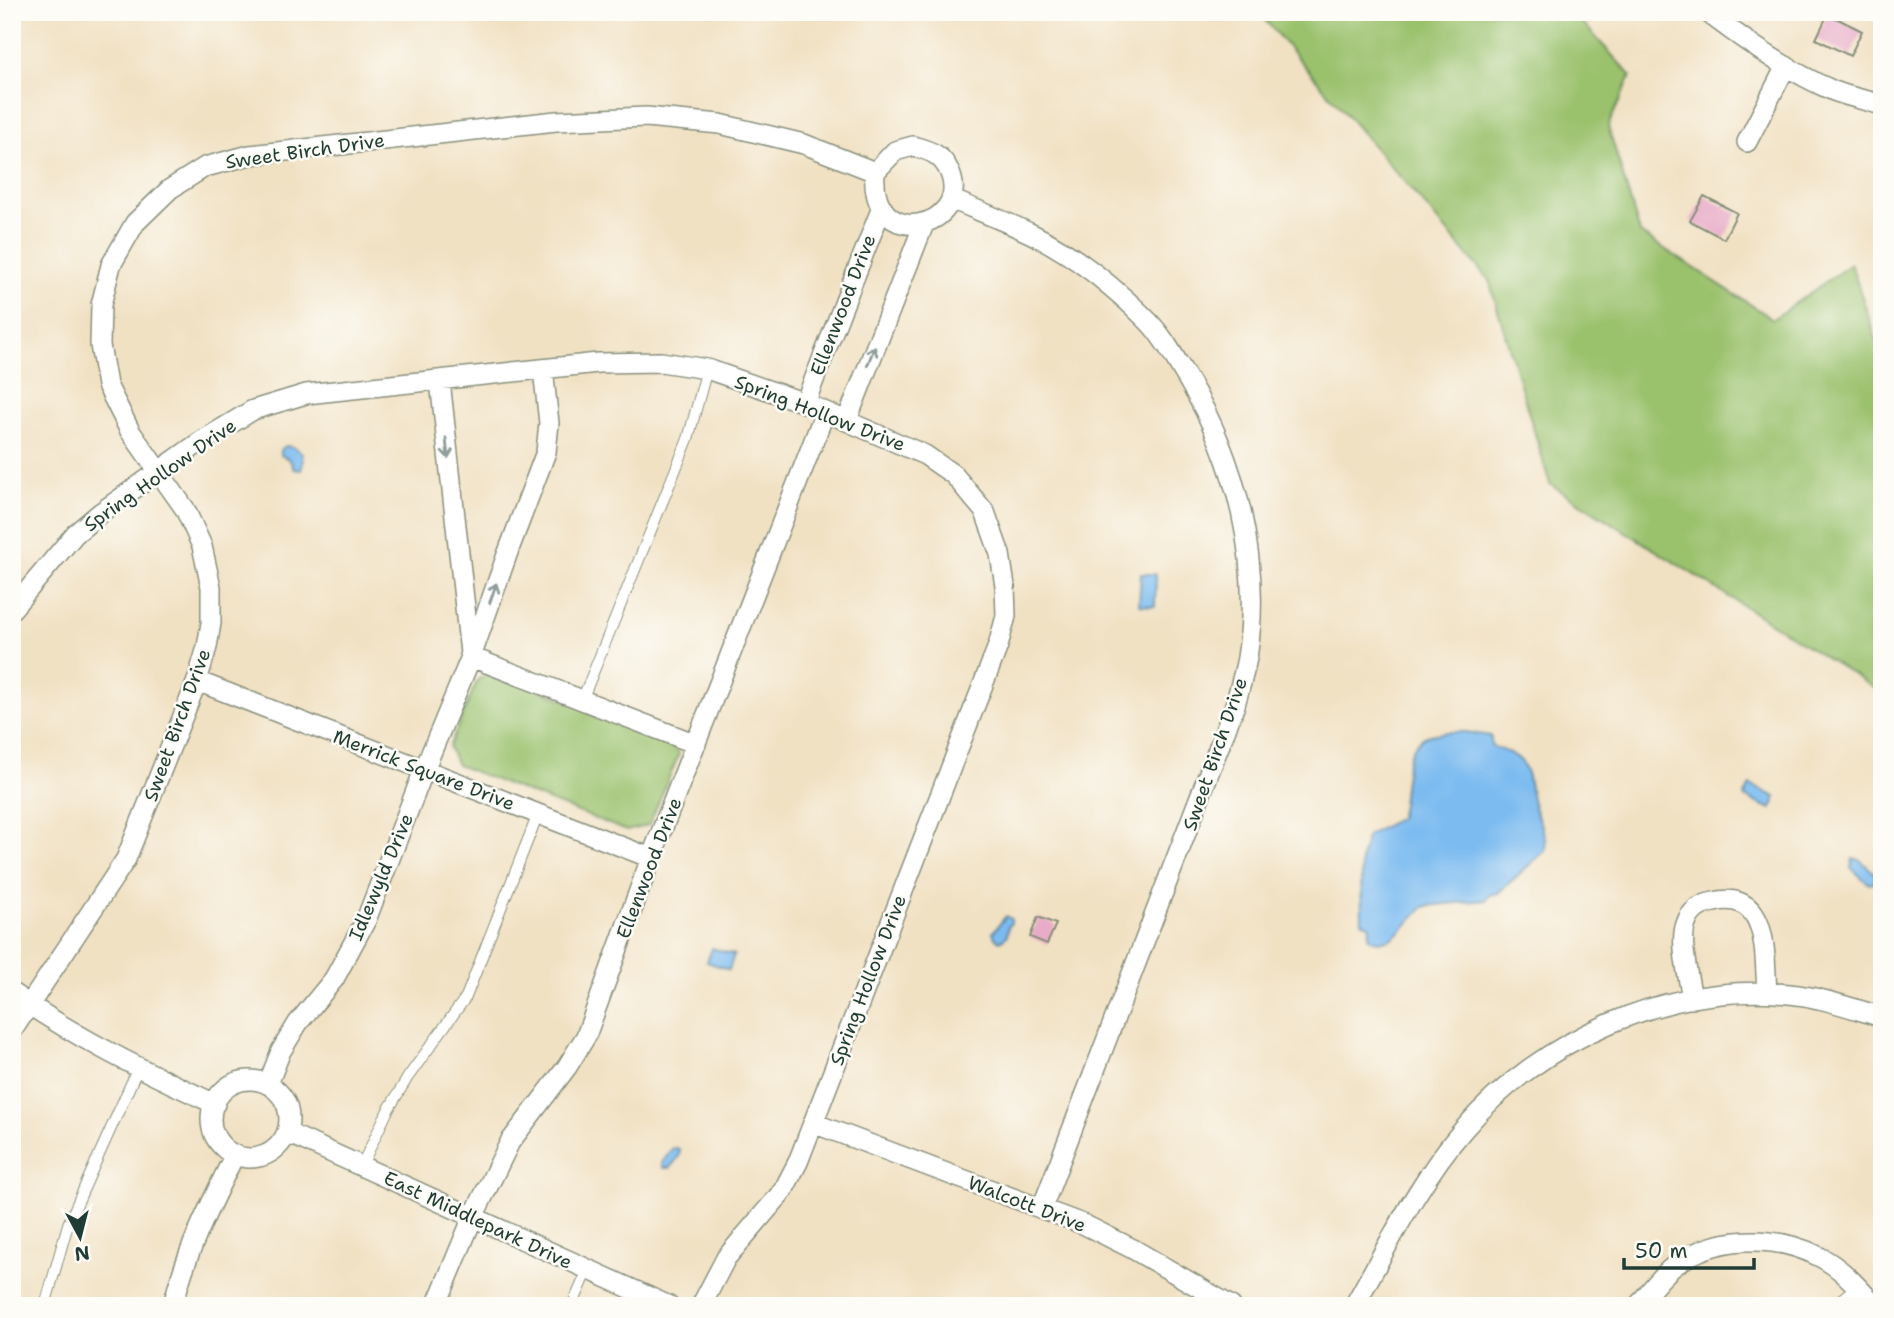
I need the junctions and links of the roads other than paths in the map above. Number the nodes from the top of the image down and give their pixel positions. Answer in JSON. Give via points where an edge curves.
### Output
{"nodes":[{"id":1,"x":1707,"y":12,"type":"edge"},
{"id":2,"x":1786,"y":66,"type":"junction"},
{"id":3,"x":1882,"y":105,"type":"edge"},
{"id":4,"x":1747,"y":142,"type":"dead end"},
{"id":5,"x":875,"y":172,"type":"junction"},
{"id":6,"x":951,"y":199,"type":"junction"},
{"id":7,"x":882,"y":207,"type":"junction"},
{"id":8,"x":924,"y":224,"type":"junction"},
{"id":9,"x":543,"y":369,"type":"junction"},
{"id":10,"x":707,"y":369,"type":"junction"},
{"id":11,"x":439,"y":381,"type":"junction"},
{"id":12,"x":805,"y":403,"type":"junction"},
{"id":13,"x":825,"y":412,"type":"junction"},
{"id":14,"x":847,"y":420,"type":"junction"},
{"id":15,"x":158,"y":471,"type":"junction"},
{"id":16,"x":12,"y":610,"type":"edge"},
{"id":17,"x":471,"y":657,"type":"junction"},
{"id":18,"x":197,"y":681,"type":"junction"},
{"id":19,"x":582,"y":700,"type":"junction"},
{"id":20,"x":696,"y":744,"type":"junction"},
{"id":21,"x":424,"y":769,"type":"junction"},
{"id":22,"x":538,"y":814,"type":"junction"},
{"id":23,"x":652,"y":858,"type":"junction"},
{"id":24,"x":1767,"y":992,"type":"junction"},
{"id":25,"x":20,"y":998,"type":"edge"},
{"id":26,"x":1692,"y":999,"type":"junction"},
{"id":27,"x":1882,"y":1017,"type":"edge"},
{"id":28,"x":12,"y":1031,"type":"edge"},
{"id":29,"x":138,"y":1068,"type":"junction"},
{"id":30,"x":268,"y":1084,"type":"junction"},
{"id":31,"x":215,"y":1104,"type":"junction"},
{"id":32,"x":813,"y":1123,"type":"junction"},
{"id":33,"x":288,"y":1133,"type":"junction"},
{"id":34,"x":234,"y":1156,"type":"junction"},
{"id":35,"x":361,"y":1167,"type":"junction"},
{"id":36,"x":1042,"y":1208,"type":"junction"},
{"id":37,"x":473,"y":1217,"type":"junction"},
{"id":38,"x":588,"y":1270,"type":"junction"},
{"id":39,"x":1857,"y":1286,"type":"junction"},
{"id":40,"x":45,"y":1306,"type":"edge"},
{"id":41,"x":173,"y":1306,"type":"edge"},
{"id":42,"x":436,"y":1306,"type":"edge"},
{"id":43,"x":572,"y":1306,"type":"edge"},
{"id":44,"x":669,"y":1306,"type":"edge"},
{"id":45,"x":701,"y":1306,"type":"edge"},
{"id":46,"x":1231,"y":1306,"type":"edge"},
{"id":47,"x":1354,"y":1306,"type":"edge"},
{"id":48,"x":1638,"y":1306,"type":"edge"},
{"id":49,"x":1833,"y":1306,"type":"edge"},
{"id":50,"x":1875,"y":1306,"type":"edge"}],
"edges":[{"from":1,"to":2,"type":"street"},
{"from":2,"to":3,"type":"street","via":[[1835,91]]},
{"from":2,"to":4,"type":"street"},
{"from":5,"to":6,"type":"street","via":[[895,151],[913,146],[932,151],[946,163],[953,181]]},
{"from":5,"to":7,"type":"street","via":[[877,201]]},
{"from":5,"to":15,"type":"street","name":"Sweet Birch Drive","via":[[804,144],[720,124],[646,117],[556,121],[263,153],[205,167],[170,189],[135,223],[111,265],[101,305],[100,345],[107,385],[130,431]]},
{"from":6,"to":8,"type":"street","via":[[940,215]]},
{"from":6,"to":36,"type":"street","name":"Sweet Birch Drive","via":[[1036,236],[1115,291],[1150,323],[1213,424],[1232,474],[1250,578],[1247,659],[1236,705]]},
{"from":7,"to":8,"type":"street","via":[[905,225]]},
{"from":7,"to":12,"type":"street","name":"Ellenwood Drive"},
{"from":14,"to":8,"type":"street","one_way":true},
{"from":9,"to":10,"type":"street","name":"Spring Hollow Drive","via":[[661,362]]},
{"from":9,"to":11,"type":"street","name":"Spring Hollow Drive"},
{"from":17,"to":9,"type":"street","name":"Idlewyld Drive","one_way":true,"via":[[546,452],[549,423]]},
{"from":10,"to":12,"type":"street","name":"Spring Hollow Drive"},
{"from":10,"to":19,"type":"lane","via":[[688,439]]},
{"from":11,"to":15,"type":"street","name":"Spring Hollow Drive","via":[[306,394],[253,410]]},
{"from":11,"to":17,"type":"street","name":"Idlewyld Drive","one_way":true},
{"from":12,"to":13,"type":"street","name":"Spring Hollow Drive"},
{"from":13,"to":14,"type":"street","name":"Spring Hollow Drive"},
{"from":13,"to":20,"type":"street","name":"Ellenwood Drive"},
{"from":14,"to":32,"type":"street","name":"Spring Hollow Drive","via":[[925,455],[954,475],[985,512],[1000,554],[1006,616]]},
{"from":15,"to":16,"type":"street","name":"Spring Hollow Drive","via":[[75,534]]},
{"from":15,"to":18,"type":"street","name":"Sweet Birch Drive","via":[[185,509],[202,546],[211,587],[211,623]]},
{"from":17,"to":19,"type":"street"},
{"from":17,"to":21,"type":"street","name":"Idlewyld Drive"},
{"from":18,"to":21,"type":"street","name":"Merrick Square Drive"},
{"from":18,"to":25,"type":"street","name":"Sweet Birch Drive","via":[[126,859]]},
{"from":19,"to":20,"type":"street"},
{"from":20,"to":23,"type":"street","name":"Ellenwood Drive"},
{"from":21,"to":22,"type":"street","name":"Merrick Square Drive"},
{"from":21,"to":30,"type":"street","name":"Idlewyld Drive","via":[[366,920],[334,979],[281,1051]]},
{"from":22,"to":23,"type":"street","name":"Merrick Square Drive"},
{"from":22,"to":35,"type":"lane","via":[[466,997],[408,1077]]},
{"from":23,"to":37,"type":"street","name":"Ellenwood Drive","via":[[586,1036],[510,1142]]},
{"from":24,"to":26,"type":"street"},
{"from":24,"to":26,"type":"street","via":[[1756,916],[1734,901],[1718,901],[1701,905],[1686,923]]},
{"from":24,"to":27,"type":"street","via":[[1816,997]]},
{"from":25,"to":28,"type":"street","name":"Sweet Birch Drive"},
{"from":25,"to":29,"type":"street"},
{"from":26,"to":47,"type":"street","via":[[1633,1014],[1596,1030],[1521,1074],[1488,1102],[1427,1178]]},
{"from":29,"to":31,"type":"street"},
{"from":29,"to":40,"type":"lane","via":[[68,1224]]},
{"from":30,"to":31,"type":"street","via":[[250,1080],[231,1085]]},
{"from":30,"to":33,"type":"street","via":[[283,1096],[290,1114]]},
{"from":31,"to":34,"type":"street","via":[[211,1115],[214,1134]]},
{"from":32,"to":36,"type":"street","name":"Walcott Drive"},
{"from":32,"to":45,"type":"street","name":"Spring Hollow Drive","via":[[783,1191],[726,1258]]},
{"from":33,"to":34,"type":"street","via":[[277,1148],[261,1157]]},
{"from":33,"to":35,"type":"street","name":"East Middlepark Drive"},
{"from":34,"to":41,"type":"street","via":[[196,1238]]},
{"from":35,"to":37,"type":"street","name":"East Middlepark Drive"},
{"from":36,"to":46,"type":"street","name":"Walcott Drive","via":[[1133,1249]]},
{"from":37,"to":38,"type":"street","name":"East Middlepark Drive"},
{"from":37,"to":42,"type":"street","name":"Ellenwood Drive"},
{"from":38,"to":43,"type":"lane"},
{"from":38,"to":44,"type":"street","name":"East Middlepark Drive"},
{"from":39,"to":48,"type":"street","via":[[1838,1268],[1800,1249],[1776,1243],[1729,1242],[1674,1265]]},
{"from":39,"to":49,"type":"lane"},
{"from":39,"to":50,"type":"street"}]}
